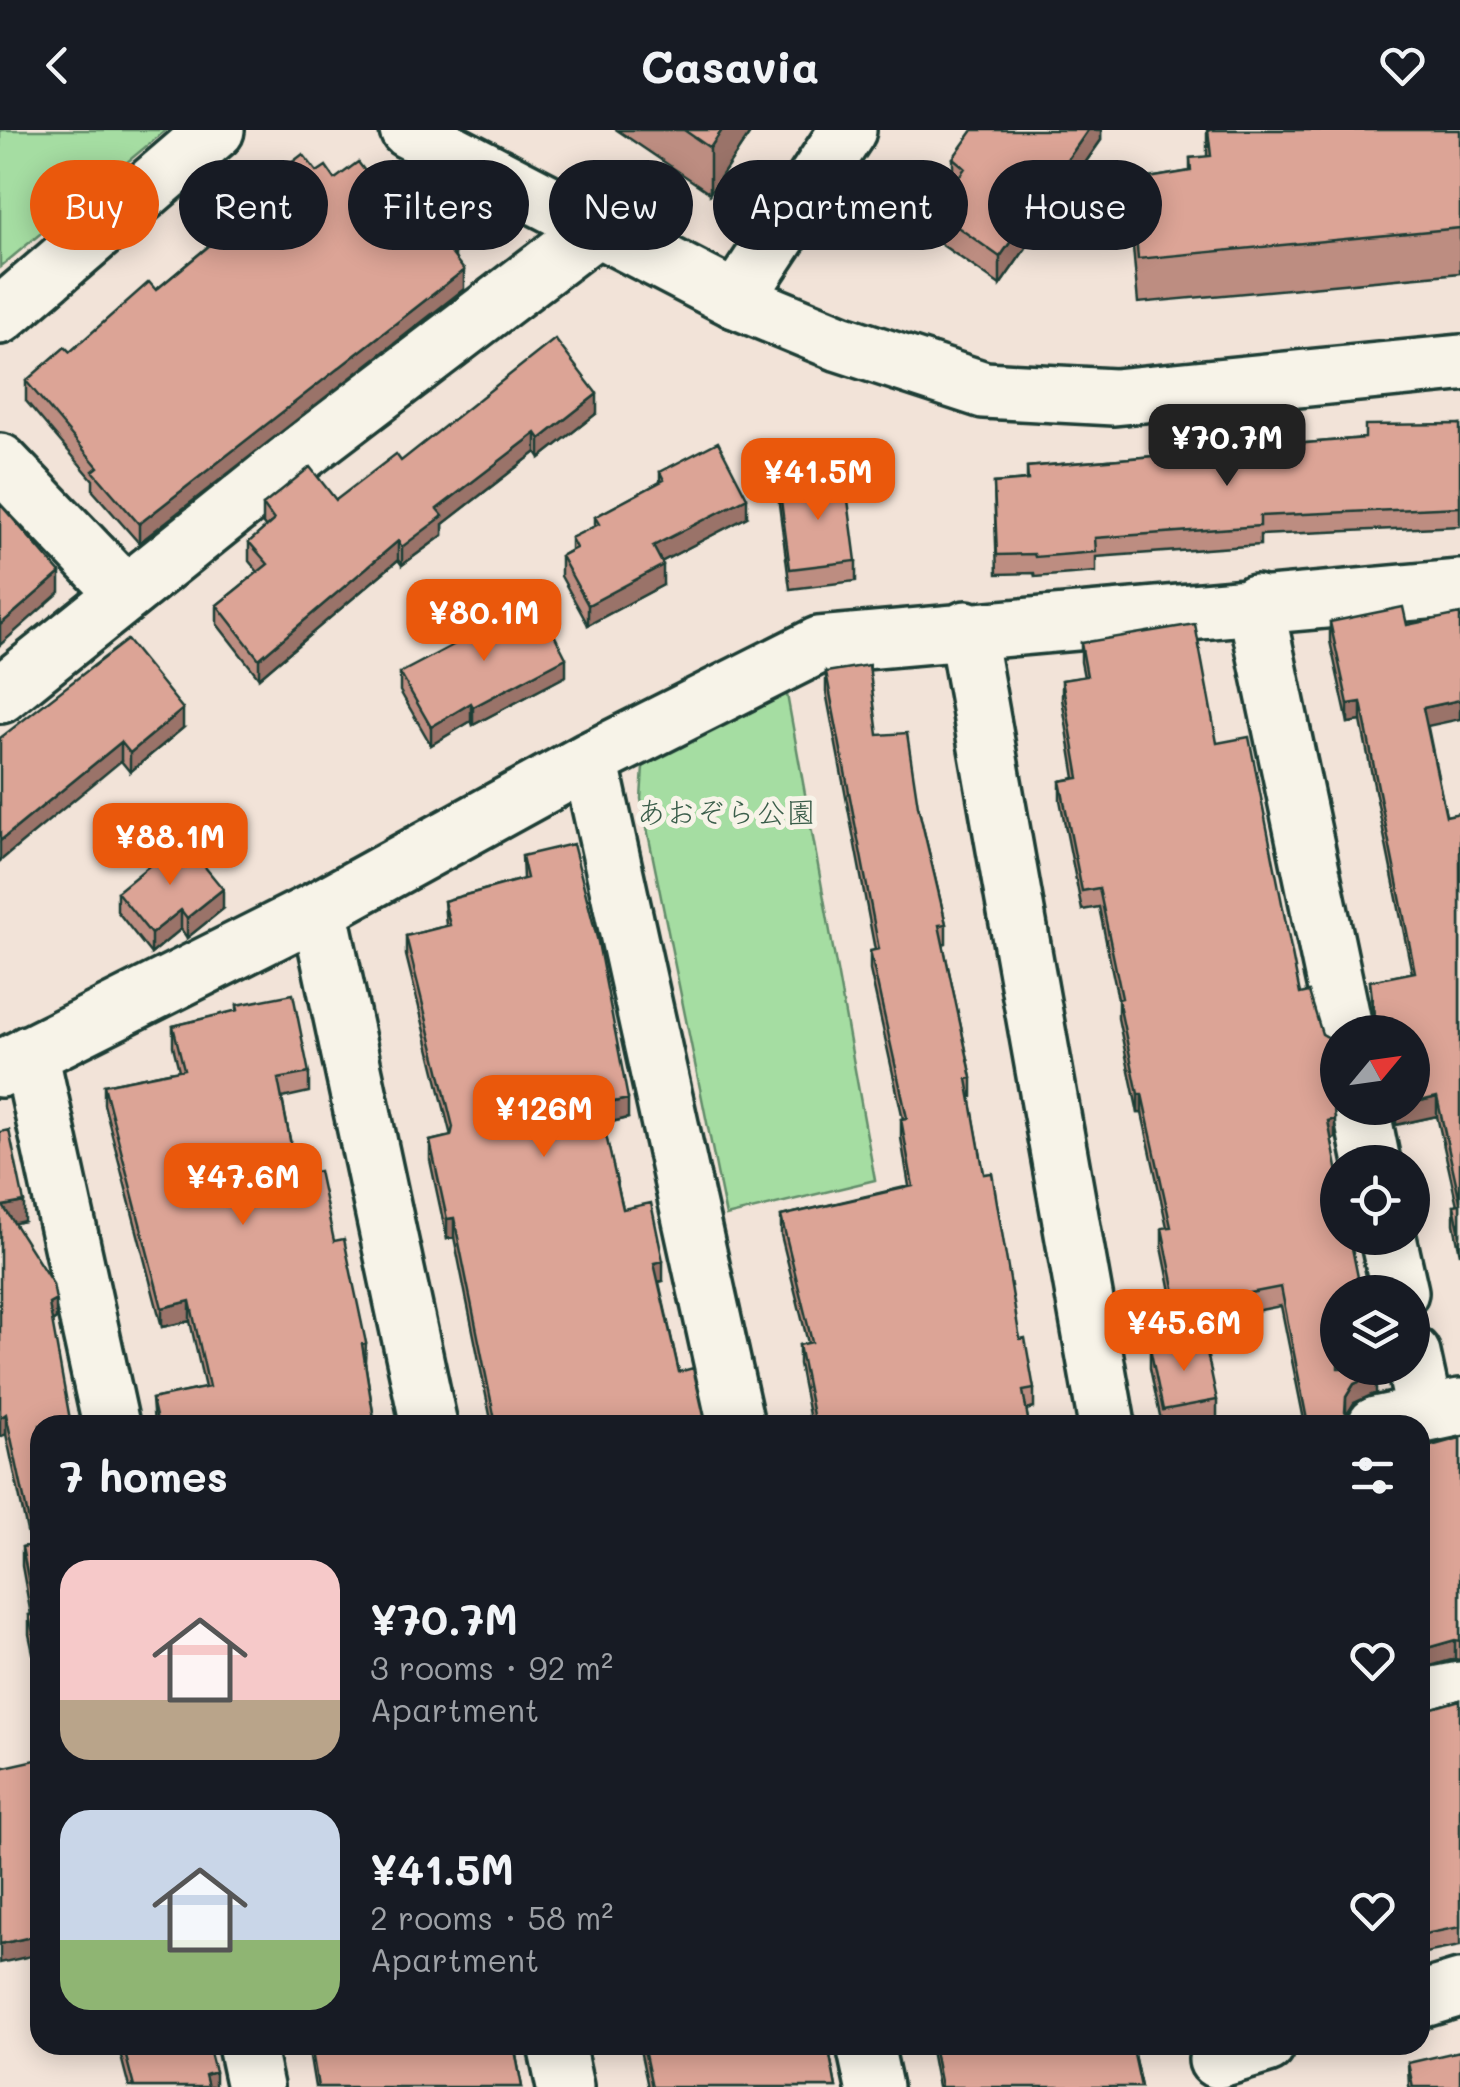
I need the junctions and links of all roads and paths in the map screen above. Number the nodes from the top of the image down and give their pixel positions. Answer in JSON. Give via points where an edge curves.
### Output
{"nodes":[{"id":1,"x":216,"y":130,"type":"edge"},
{"id":2,"x":408,"y":130,"type":"edge"},
{"id":3,"x":848,"y":130,"type":"edge"},
{"id":4,"x":549,"y":202,"type":"edge"},
{"id":5,"x":568,"y":250,"type":"edge"},
{"id":6,"x":641,"y":250,"type":"edge"},
{"id":7,"x":736,"y":300,"type":"junction"},
{"id":8,"x":0,"y":316,"type":"edge"},
{"id":9,"x":1460,"y":363,"type":"edge"},
{"id":10,"x":0,"y":462,"type":"edge"},
{"id":11,"x":1460,"y":588,"type":"edge"},
{"id":12,"x":125,"y":593,"type":"junction"},
{"id":13,"x":1255,"y":604,"type":"junction"},
{"id":14,"x":966,"y":629,"type":"junction"},
{"id":15,"x":0,"y":695,"type":"edge"},
{"id":16,"x":590,"y":760,"type":"junction"},
{"id":17,"x":318,"y":909,"type":"junction"},
{"id":18,"x":1341,"y":1015,"type":"edge"},
{"id":19,"x":15,"y":1061,"type":"edge"},
{"id":20,"x":1416,"y":1385,"type":"edge"},
{"id":21,"x":108,"y":1415,"type":"edge"},
{"id":22,"x":426,"y":1415,"type":"edge"},
{"id":23,"x":734,"y":1415,"type":"edge"},
{"id":24,"x":1105,"y":1415,"type":"edge"},
{"id":25,"x":1420,"y":1415,"type":"edge"},
{"id":26,"x":1460,"y":1690,"type":"edge"},
{"id":27,"x":1430,"y":1696,"type":"edge"},
{"id":28,"x":1460,"y":1988,"type":"edge"},
{"id":29,"x":1430,"y":1997,"type":"edge"},
{"id":30,"x":248,"y":2055,"type":"edge"},
{"id":31,"x":558,"y":2055,"type":"edge"},
{"id":32,"x":867,"y":2055,"type":"edge"},
{"id":33,"x":255,"y":2087,"type":"edge"},
{"id":34,"x":565,"y":2087,"type":"edge"},
{"id":35,"x":874,"y":2087,"type":"edge"}],
"edges":[{"from":1,"to":8,"type":"street"},
{"from":2,"to":4,"type":"street"},
{"from":3,"to":7,"type":"street"},
{"from":5,"to":12,"type":"street"},
{"from":6,"to":7,"type":"street"},
{"from":7,"to":9,"type":"street","via":[[984,390],[1114,397]]},
{"from":10,"to":12,"type":"street"},
{"from":11,"to":13,"type":"street"},
{"from":12,"to":15,"type":"street"},
{"from":13,"to":14,"type":"street"},
{"from":13,"to":18,"type":"street"},
{"from":14,"to":16,"type":"street","via":[[819,645]]},
{"from":14,"to":24,"type":"street"},
{"from":16,"to":17,"type":"street"},
{"from":16,"to":23,"type":"street"},
{"from":17,"to":19,"type":"street"},
{"from":17,"to":22,"type":"street"},
{"from":19,"to":21,"type":"street"},
{"from":20,"to":25,"type":"street"},
{"from":26,"to":27,"type":"street"},
{"from":28,"to":29,"type":"street"},
{"from":30,"to":33,"type":"street"},
{"from":31,"to":34,"type":"street"},
{"from":32,"to":35,"type":"street"}]}
